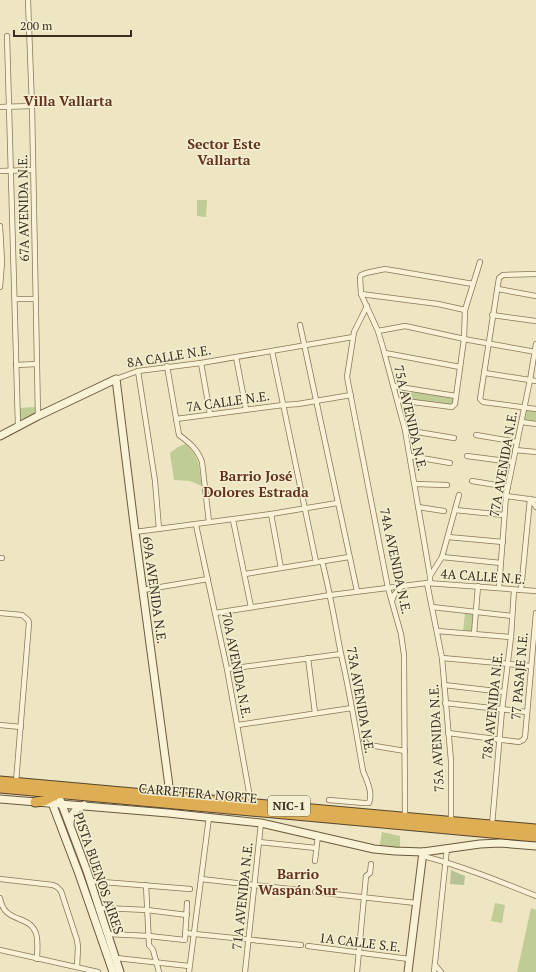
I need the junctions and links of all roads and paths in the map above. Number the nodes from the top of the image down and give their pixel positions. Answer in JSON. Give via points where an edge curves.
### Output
{"nodes":[{"id":1,"x":28,"y":0,"type":"edge"},
{"id":2,"x":7,"y":36,"type":"dead end"},
{"id":3,"x":32,"y":106,"type":"junction"},
{"id":4,"x":0,"y":107,"type":"edge"},
{"id":5,"x":10,"y":107,"type":"junction"},
{"id":6,"x":33,"y":170,"type":"junction"},
{"id":7,"x":0,"y":171,"type":"edge"},
{"id":8,"x":12,"y":171,"type":"junction"},
{"id":9,"x":0,"y":226,"type":"edge"},
{"id":10,"x":0,"y":230,"type":"edge"},
{"id":11,"x":1,"y":246,"type":"edge"},
{"id":12,"x":1,"y":262,"type":"edge"},
{"id":13,"x":480,"y":262,"type":"dead end"},
{"id":14,"x":536,"y":274,"type":"edge"},
{"id":15,"x":0,"y":279,"type":"edge"},
{"id":16,"x":473,"y":284,"type":"junction"},
{"id":17,"x":0,"y":287,"type":"edge"},
{"id":18,"x":498,"y":289,"type":"junction"},
{"id":19,"x":361,"y":294,"type":"junction"},
{"id":20,"x":536,"y":296,"type":"edge"},
{"id":21,"x":15,"y":299,"type":"junction"},
{"id":22,"x":35,"y":299,"type":"junction"},
{"id":23,"x":367,"y":306,"type":"junction"},
{"id":24,"x":465,"y":310,"type":"junction"},
{"id":25,"x":492,"y":315,"type":"junction"},
{"id":26,"x":536,"y":321,"type":"edge"},
{"id":27,"x":300,"y":325,"type":"dead end"},
{"id":28,"x":378,"y":331,"type":"junction"},
{"id":29,"x":353,"y":337,"type":"junction"},
{"id":30,"x":467,"y":340,"type":"junction"},
{"id":31,"x":489,"y":344,"type":"junction"},
{"id":32,"x":536,"y":344,"type":"edge"},
{"id":33,"x":304,"y":345,"type":"junction"},
{"id":34,"x":272,"y":351,"type":"junction"},
{"id":35,"x":535,"y":352,"type":"edge"},
{"id":36,"x":385,"y":353,"type":"junction"},
{"id":37,"x":236,"y":357,"type":"junction"},
{"id":38,"x":201,"y":363,"type":"junction"},
{"id":39,"x":37,"y":364,"type":"junction"},
{"id":40,"x":16,"y":365,"type":"junction"},
{"id":41,"x":167,"y":366,"type":"junction"},
{"id":42,"x":460,"y":367,"type":"junction"},
{"id":43,"x":138,"y":371,"type":"junction"},
{"id":44,"x":485,"y":373,"type":"junction"},
{"id":45,"x":116,"y":379,"type":"junction"},
{"id":46,"x":530,"y":380,"type":"junction"},
{"id":47,"x":536,"y":381,"type":"edge"},
{"id":48,"x":394,"y":386,"type":"junction"},
{"id":49,"x":351,"y":395,"type":"junction"},
{"id":50,"x":456,"y":396,"type":"junction"},
{"id":51,"x":397,"y":400,"type":"junction"},
{"id":52,"x":317,"y":401,"type":"junction"},
{"id":53,"x":283,"y":404,"type":"junction"},
{"id":54,"x":524,"y":407,"type":"junction"},
{"id":55,"x":246,"y":409,"type":"junction"},
{"id":56,"x":536,"y":410,"type":"edge"},
{"id":57,"x":210,"y":414,"type":"junction"},
{"id":58,"x":38,"y":416,"type":"junction"},
{"id":59,"x":176,"y":419,"type":"junction"},
{"id":60,"x":522,"y":422,"type":"junction"},
{"id":61,"x":536,"y":424,"type":"edge"},
{"id":62,"x":18,"y":426,"type":"junction"},
{"id":63,"x":406,"y":430,"type":"junction"},
{"id":64,"x":476,"y":435,"type":"dead end"},
{"id":65,"x":0,"y":436,"type":"edge"},
{"id":66,"x":454,"y":438,"type":"dead end"},
{"id":67,"x":517,"y":442,"type":"junction"},
{"id":68,"x":515,"y":450,"type":"junction"},
{"id":69,"x":536,"y":452,"type":"edge"},
{"id":70,"x":410,"y":456,"type":"junction"},
{"id":71,"x":467,"y":456,"type":"dead end"},
{"id":72,"x":513,"y":462,"type":"junction"},
{"id":73,"x":450,"y":463,"type":"dead end"},
{"id":74,"x":472,"y":481,"type":"dead end"},
{"id":75,"x":415,"y":484,"type":"junction"},
{"id":76,"x":448,"y":485,"type":"dead end"},
{"id":77,"x":508,"y":487,"type":"junction"},
{"id":78,"x":459,"y":495,"type":"dead end"},
{"id":79,"x":506,"y":496,"type":"junction"},
{"id":80,"x":530,"y":499,"type":"junction"},
{"id":81,"x":536,"y":500,"type":"edge"},
{"id":82,"x":337,"y":503,"type":"junction"},
{"id":83,"x":418,"y":507,"type":"junction"},
{"id":84,"x":536,"y":507,"type":"edge"},
{"id":85,"x":304,"y":508,"type":"junction"},
{"id":86,"x":455,"y":510,"type":"junction"},
{"id":87,"x":444,"y":511,"type":"dead end"},
{"id":88,"x":271,"y":514,"type":"junction"},
{"id":89,"x":504,"y":515,"type":"junction"},
{"id":90,"x":233,"y":520,"type":"junction"},
{"id":91,"x":209,"y":522,"type":"junction"},
{"id":92,"x":196,"y":525,"type":"junction"},
{"id":93,"x":159,"y":529,"type":"junction"},
{"id":94,"x":135,"y":532,"type":"junction"},
{"id":95,"x":448,"y":537,"type":"junction"},
{"id":96,"x":502,"y":542,"type":"junction"},
{"id":97,"x":349,"y":557,"type":"junction"},
{"id":98,"x":442,"y":557,"type":"junction"},
{"id":99,"x":322,"y":561,"type":"junction"},
{"id":100,"x":316,"y":562,"type":"junction"},
{"id":101,"x":501,"y":563,"type":"junction"},
{"id":102,"x":281,"y":568,"type":"junction"},
{"id":103,"x":245,"y":574,"type":"junction"},
{"id":104,"x":429,"y":574,"type":"junction"},
{"id":105,"x":208,"y":579,"type":"junction"},
{"id":106,"x":429,"y":583,"type":"junction"},
{"id":107,"x":402,"y":586,"type":"junction"},
{"id":108,"x":478,"y":586,"type":"junction"},
{"id":109,"x":388,"y":588,"type":"junction"},
{"id":110,"x":499,"y":588,"type":"junction"},
{"id":111,"x":143,"y":590,"type":"junction"},
{"id":112,"x":514,"y":590,"type":"junction"},
{"id":113,"x":521,"y":590,"type":"junction"},
{"id":114,"x":357,"y":591,"type":"junction"},
{"id":115,"x":536,"y":591,"type":"edge"},
{"id":116,"x":331,"y":595,"type":"junction"},
{"id":117,"x":393,"y":604,"type":"junction"},
{"id":118,"x":251,"y":606,"type":"junction"},
{"id":119,"x":432,"y":607,"type":"junction"},
{"id":120,"x":476,"y":612,"type":"junction"},
{"id":121,"x":536,"y":612,"type":"edge"},
{"id":122,"x":1,"y":613,"type":"edge"},
{"id":123,"x":215,"y":613,"type":"junction"},
{"id":124,"x":512,"y":616,"type":"junction"},
{"id":125,"x":437,"y":631,"type":"junction"},
{"id":126,"x":474,"y":634,"type":"junction"},
{"id":127,"x":510,"y":637,"type":"junction"},
{"id":128,"x":341,"y":654,"type":"junction"},
{"id":129,"x":308,"y":658,"type":"junction"},
{"id":130,"x":442,"y":658,"type":"junction"},
{"id":131,"x":507,"y":664,"type":"junction"},
{"id":132,"x":531,"y":666,"type":"junction"},
{"id":133,"x":227,"y":669,"type":"junction"},
{"id":134,"x":444,"y":685,"type":"junction"},
{"id":135,"x":504,"y":692,"type":"junction"},
{"id":136,"x":446,"y":703,"type":"junction"},
{"id":137,"x":352,"y":708,"type":"junction"},
{"id":138,"x":502,"y":710,"type":"junction"},
{"id":139,"x":527,"y":712,"type":"junction"},
{"id":140,"x":316,"y":714,"type":"junction"},
{"id":141,"x":0,"y":725,"type":"edge"},
{"id":142,"x":238,"y":725,"type":"junction"},
{"id":143,"x":21,"y":727,"type":"junction"},
{"id":144,"x":448,"y":733,"type":"junction"},
{"id":145,"x":500,"y":739,"type":"junction"},
{"id":146,"x":364,"y":740,"type":"dead end"},
{"id":147,"x":405,"y":751,"type":"junction"},
{"id":148,"x":0,"y":781,"type":"edge"},
{"id":149,"x":16,"y":782,"type":"junction"},
{"id":150,"x":49,"y":785,"type":"junction"},
{"id":151,"x":0,"y":788,"type":"edge"},
{"id":152,"x":128,"y":792,"type":"junction"},
{"id":153,"x":57,"y":793,"type":"junction"},
{"id":154,"x":0,"y":799,"type":"edge"},
{"id":155,"x":171,"y":799,"type":"junction"},
{"id":156,"x":329,"y":800,"type":"dead end"},
{"id":157,"x":35,"y":802,"type":"junction"},
{"id":158,"x":57,"y":803,"type":"junction"},
{"id":159,"x":84,"y":805,"type":"junction"},
{"id":160,"x":252,"y":807,"type":"junction"},
{"id":161,"x":209,"y":817,"type":"junction"},
{"id":162,"x":59,"y":821,"type":"junction"},
{"id":163,"x":405,"y":821,"type":"junction"},
{"id":164,"x":451,"y":822,"type":"junction"},
{"id":165,"x":261,"y":823,"type":"junction"},
{"id":166,"x":492,"y":825,"type":"junction"},
{"id":167,"x":536,"y":829,"type":"edge"},
{"id":168,"x":71,"y":830,"type":"junction"},
{"id":169,"x":318,"y":835,"type":"junction"},
{"id":170,"x":536,"y":837,"type":"edge"},
{"id":171,"x":259,"y":842,"type":"junction"},
{"id":172,"x":76,"y":843,"type":"junction"},
{"id":173,"x":68,"y":846,"type":"junction"},
{"id":174,"x":536,"y":846,"type":"edge"},
{"id":175,"x":316,"y":848,"type":"junction"},
{"id":176,"x":447,"y":848,"type":"junction"},
{"id":177,"x":423,"y":854,"type":"junction"},
{"id":178,"x":315,"y":861,"type":"dead end"},
{"id":179,"x":446,"y":862,"type":"junction"},
{"id":180,"x":371,"y":864,"type":"dead end"},
{"id":181,"x":0,"y":879,"type":"edge"},
{"id":182,"x":201,"y":879,"type":"junction"},
{"id":183,"x":90,"y":881,"type":"junction"},
{"id":184,"x":146,"y":885,"type":"junction"},
{"id":185,"x":254,"y":885,"type":"junction"},
{"id":186,"x":190,"y":889,"type":"dead end"},
{"id":187,"x":308,"y":891,"type":"dead end"},
{"id":188,"x":315,"y":892,"type":"dead end"},
{"id":189,"x":536,"y":896,"type":"edge"},
{"id":190,"x":364,"y":897,"type":"junction"},
{"id":191,"x":0,"y":898,"type":"edge"},
{"id":192,"x":187,"y":903,"type":"dead end"},
{"id":193,"x":416,"y":904,"type":"junction"},
{"id":194,"x":99,"y":910,"type":"junction"},
{"id":195,"x":146,"y":910,"type":"junction"},
{"id":196,"x":187,"y":915,"type":"junction"},
{"id":197,"x":186,"y":933,"type":"junction"},
{"id":198,"x":108,"y":934,"type":"junction"},
{"id":199,"x":194,"y":934,"type":"junction"},
{"id":200,"x":149,"y":936,"type":"junction"},
{"id":201,"x":249,"y":940,"type":"junction"},
{"id":202,"x":300,"y":945,"type":"dead end"},
{"id":203,"x":308,"y":946,"type":"dead end"},
{"id":204,"x":0,"y":950,"type":"edge"},
{"id":205,"x":358,"y":952,"type":"junction"},
{"id":206,"x":116,"y":958,"type":"junction"},
{"id":207,"x":37,"y":959,"type":"junction"},
{"id":208,"x":409,"y":959,"type":"junction"},
{"id":209,"x":156,"y":962,"type":"junction"},
{"id":210,"x":435,"y":965,"type":"junction"},
{"id":211,"x":189,"y":966,"type":"junction"},
{"id":212,"x":77,"y":967,"type":"junction"},
{"id":213,"x":98,"y":972,"type":"edge"},
{"id":214,"x":113,"y":972,"type":"edge"},
{"id":215,"x":120,"y":972,"type":"edge"},
{"id":216,"x":159,"y":972,"type":"edge"},
{"id":217,"x":189,"y":972,"type":"edge"},
{"id":218,"x":245,"y":972,"type":"edge"},
{"id":219,"x":357,"y":972,"type":"edge"},
{"id":220,"x":408,"y":972,"type":"edge"},
{"id":221,"x":434,"y":972,"type":"edge"},
{"id":222,"x":440,"y":972,"type":"edge"}],
"edges":[{"from":1,"to":3,"type":"street","name":"67A AVENIDA N.E."},
{"from":2,"to":5,"type":"street"},
{"from":3,"to":5,"type":"street"},
{"from":3,"to":6,"type":"street","name":"67A AVENIDA N.E."},
{"from":4,"to":5,"type":"street"},
{"from":5,"to":8,"type":"street"},
{"from":6,"to":8,"type":"street"},
{"from":6,"to":22,"type":"street","name":"67A AVENIDA N.E."},
{"from":7,"to":8,"type":"street"},
{"from":8,"to":21,"type":"street"},
{"from":9,"to":10,"type":"street"},
{"from":10,"to":11,"type":"street"},
{"from":11,"to":12,"type":"street"},
{"from":12,"to":15,"type":"street"},
{"from":13,"to":16,"type":"street"},
{"from":14,"to":18,"type":"street","via":[[503,275],[499,278]]},
{"from":15,"to":17,"type":"street"},
{"from":16,"to":19,"type":"street","name":"75A AVENIDA N.E.","via":[[385,269],[361,275]]},
{"from":16,"to":24,"type":"street"},
{"from":18,"to":20,"type":"street"},
{"from":18,"to":25,"type":"street"},
{"from":19,"to":23,"type":"street","name":"75A AVENIDA N.E."},
{"from":19,"to":24,"type":"street"},
{"from":21,"to":22,"type":"street"},
{"from":21,"to":40,"type":"street"},
{"from":22,"to":39,"type":"street","name":"67A AVENIDA N.E."},
{"from":23,"to":28,"type":"street","name":"75A AVENIDA N.E."},
{"from":23,"to":29,"type":"street","name":"74A AVENIDA N.E."},
{"from":24,"to":30,"type":"street"},
{"from":25,"to":26,"type":"street"},
{"from":25,"to":31,"type":"street"},
{"from":27,"to":33,"type":"street"},
{"from":28,"to":30,"type":"street","via":[[405,326]]},
{"from":28,"to":36,"type":"street","name":"75A AVENIDA N.E."},
{"from":29,"to":33,"type":"street","name":"8A CALLE N.E."},
{"from":29,"to":49,"type":"street","name":"74A AVENIDA N.E.","via":[[347,377]]},
{"from":30,"to":31,"type":"street"},
{"from":30,"to":42,"type":"street"},
{"from":31,"to":35,"type":"street"},
{"from":31,"to":44,"type":"street"},
{"from":32,"to":35,"type":"street","name":"77A AVENIDA N.E."},
{"from":33,"to":34,"type":"street","name":"8A CALLE N.E."},
{"from":33,"to":52,"type":"street"},
{"from":34,"to":37,"type":"street","name":"8A CALLE N.E."},
{"from":34,"to":53,"type":"street"},
{"from":35,"to":46,"type":"street","name":"77A AVENIDA N.E."},
{"from":36,"to":42,"type":"street"},
{"from":36,"to":48,"type":"street","name":"75A AVENIDA N.E."},
{"from":37,"to":38,"type":"street","name":"8A CALLE N.E."},
{"from":37,"to":55,"type":"street"},
{"from":38,"to":41,"type":"street","name":"8A CALLE N.E."},
{"from":38,"to":57,"type":"street"},
{"from":39,"to":40,"type":"street"},
{"from":39,"to":58,"type":"street","name":"67A AVENIDA N.E."},
{"from":40,"to":62,"type":"street"},
{"from":41,"to":43,"type":"street","name":"8A CALLE N.E."},
{"from":41,"to":59,"type":"street"},
{"from":42,"to":50,"type":"street"},
{"from":43,"to":45,"type":"street","name":"8A CALLE N.E."},
{"from":43,"to":93,"type":"street","via":[[155,481]]},
{"from":44,"to":46,"type":"street"},
{"from":44,"to":54,"type":"street","via":[[480,400]]},
{"from":45,"to":58,"type":"street","name":"8A CALLE N.E."},
{"from":45,"to":94,"type":"street","name":"69A AVENIDA N.E."},
{"from":46,"to":47,"type":"street"},
{"from":46,"to":54,"type":"street","name":"77A AVENIDA N.E."},
{"from":48,"to":50,"type":"street"},
{"from":48,"to":51,"type":"street","name":"75A AVENIDA N.E."},
{"from":49,"to":52,"type":"street"},
{"from":49,"to":109,"type":"street","name":"74A AVENIDA N.E."},
{"from":50,"to":51,"type":"street","via":[[452,407]]},
{"from":51,"to":63,"type":"street","name":"75A AVENIDA N.E."},
{"from":52,"to":53,"type":"street"},
{"from":52,"to":82,"type":"street"},
{"from":53,"to":55,"type":"street","name":"7A CALLE N.E."},
{"from":53,"to":85,"type":"street"},
{"from":54,"to":56,"type":"street"},
{"from":54,"to":60,"type":"street","name":"77A AVENIDA N.E."},
{"from":55,"to":57,"type":"street","name":"7A CALLE N.E."},
{"from":57,"to":59,"type":"street","name":"7A CALLE N.E."},
{"from":58,"to":62,"type":"street","name":"8A CALLE N.E."},
{"from":59,"to":91,"type":"street","via":[[179,435],[200,455]]},
{"from":60,"to":61,"type":"street"},
{"from":60,"to":67,"type":"street","name":"77A AVENIDA N.E."},
{"from":62,"to":65,"type":"street","name":"8A CALLE N.E."},
{"from":63,"to":66,"type":"street"},
{"from":63,"to":70,"type":"street","name":"75A AVENIDA N.E."},
{"from":64,"to":67,"type":"street"},
{"from":67,"to":68,"type":"street","name":"77A AVENIDA N.E."},
{"from":68,"to":69,"type":"street"},
{"from":68,"to":72,"type":"street","name":"77A AVENIDA N.E."},
{"from":70,"to":73,"type":"street"},
{"from":70,"to":75,"type":"street","name":"75A AVENIDA N.E."},
{"from":71,"to":72,"type":"street"},
{"from":72,"to":77,"type":"street","name":"77A AVENIDA N.E."},
{"from":74,"to":77,"type":"street"},
{"from":75,"to":76,"type":"street"},
{"from":75,"to":83,"type":"street","name":"75A AVENIDA N.E."},
{"from":77,"to":79,"type":"street","name":"77A AVENIDA N.E."},
{"from":78,"to":86,"type":"street"},
{"from":79,"to":80,"type":"street"},
{"from":79,"to":89,"type":"street","name":"77A AVENIDA N.E."},
{"from":80,"to":81,"type":"street"},
{"from":80,"to":84,"type":"street"},
{"from":80,"to":113,"type":"street"},
{"from":82,"to":85,"type":"street"},
{"from":82,"to":97,"type":"street"},
{"from":83,"to":87,"type":"street"},
{"from":83,"to":104,"type":"street","name":"75A AVENIDA N.E."},
{"from":85,"to":88,"type":"street"},
{"from":85,"to":100,"type":"street"},
{"from":86,"to":89,"type":"street"},
{"from":86,"to":95,"type":"street"},
{"from":88,"to":90,"type":"street"},
{"from":88,"to":102,"type":"street"},
{"from":89,"to":96,"type":"street","name":"77A AVENIDA N.E."},
{"from":90,"to":91,"type":"street"},
{"from":90,"to":103,"type":"street"},
{"from":91,"to":92,"type":"street"},
{"from":92,"to":93,"type":"street"},
{"from":92,"to":105,"type":"street","name":"70A AVENIDA N.E."},
{"from":93,"to":94,"type":"street"},
{"from":94,"to":111,"type":"street","name":"69A AVENIDA N.E."},
{"from":95,"to":96,"type":"street"},
{"from":95,"to":98,"type":"street"},
{"from":96,"to":101,"type":"street","name":"77A AVENIDA N.E."},
{"from":97,"to":99,"type":"street"},
{"from":97,"to":114,"type":"street"},
{"from":98,"to":101,"type":"street"},
{"from":98,"to":104,"type":"street"},
{"from":99,"to":100,"type":"street"},
{"from":99,"to":116,"type":"street","name":"73A AVENIDA N.E."},
{"from":100,"to":102,"type":"street"},
{"from":101,"to":110,"type":"street","name":"77A AVENIDA N.E."},
{"from":102,"to":103,"type":"street"},
{"from":103,"to":118,"type":"street"},
{"from":104,"to":106,"type":"street","name":"75A AVENIDA N.E."},
{"from":105,"to":111,"type":"street"},
{"from":105,"to":123,"type":"street","name":"70A AVENIDA N.E."},
{"from":106,"to":107,"type":"street","name":"4A CALLE N.E."},
{"from":106,"to":108,"type":"street","name":"4A CALLE N.E."},
{"from":106,"to":119,"type":"street","name":"75A AVENIDA N.E."},
{"from":107,"to":109,"type":"street","name":"4A CALLE N.E."},
{"from":107,"to":117,"type":"street","via":[[394,595]]},
{"from":108,"to":110,"type":"street","name":"4A CALLE N.E."},
{"from":108,"to":120,"type":"street"},
{"from":109,"to":114,"type":"street","name":"4A CALLE N.E."},
{"from":109,"to":117,"type":"street","name":"74A AVENIDA N.E."},
{"from":110,"to":112,"type":"street","name":"4A CALLE N.E."},
{"from":111,"to":155,"type":"street","name":"69A AVENIDA N.E."},
{"from":112,"to":113,"type":"street","name":"4A CALLE N.E."},
{"from":112,"to":124,"type":"street","name":"78A AVENIDA N.E."},
{"from":113,"to":115,"type":"street","name":"4A CALLE N.E."},
{"from":114,"to":116,"type":"street","name":"4A CALLE N.E."},
{"from":116,"to":118,"type":"street","name":"4A CALLE N.E."},
{"from":116,"to":128,"type":"street","name":"73A AVENIDA N.E."},
{"from":117,"to":147,"type":"street","name":"74A AVENIDA N.E.","via":[[404,655]]},
{"from":118,"to":123,"type":"street","name":"4A CALLE N.E."},
{"from":119,"to":120,"type":"street"},
{"from":119,"to":125,"type":"street","name":"75A AVENIDA N.E."},
{"from":120,"to":124,"type":"street"},
{"from":120,"to":126,"type":"street"},
{"from":121,"to":132,"type":"street","name":"77 PASAJE N.E."},
{"from":122,"to":143,"type":"street","via":[[22,615],[29,623]]},
{"from":123,"to":133,"type":"street","name":"70A AVENIDA N.E."},
{"from":124,"to":127,"type":"street","name":"78A AVENIDA N.E."},
{"from":125,"to":126,"type":"street"},
{"from":125,"to":130,"type":"street","name":"75A AVENIDA N.E."},
{"from":126,"to":127,"type":"street"},
{"from":127,"to":131,"type":"street","name":"78A AVENIDA N.E."},
{"from":128,"to":129,"type":"street"},
{"from":128,"to":137,"type":"street","name":"73A AVENIDA N.E."},
{"from":129,"to":133,"type":"street"},
{"from":129,"to":140,"type":"street"},
{"from":130,"to":131,"type":"street"},
{"from":130,"to":134,"type":"street","name":"75A AVENIDA N.E."},
{"from":131,"to":132,"type":"street"},
{"from":131,"to":135,"type":"street","name":"78A AVENIDA N.E."},
{"from":132,"to":139,"type":"street","name":"77 PASAJE N.E."},
{"from":133,"to":142,"type":"street","name":"70A AVENIDA N.E."},
{"from":134,"to":135,"type":"street"},
{"from":134,"to":136,"type":"street","name":"75A AVENIDA N.E."},
{"from":135,"to":138,"type":"street","name":"78A AVENIDA N.E."},
{"from":136,"to":138,"type":"street"},
{"from":136,"to":144,"type":"street","name":"75A AVENIDA N.E."},
{"from":137,"to":140,"type":"street"},
{"from":137,"to":156,"type":"street","name":"73A AVENIDA N.E.","via":[[363,771],[371,799],[369,803]]},
{"from":138,"to":139,"type":"street"},
{"from":138,"to":145,"type":"street","name":"78A AVENIDA N.E."},
{"from":139,"to":145,"type":"street","name":"77 PASAJE N.E.","via":[[523,740],[519,742]]},
{"from":140,"to":142,"type":"street"},
{"from":141,"to":143,"type":"street"},
{"from":142,"to":160,"type":"street","name":"70A AVENIDA N.E."},
{"from":143,"to":149,"type":"street"},
{"from":144,"to":145,"type":"street"},
{"from":144,"to":164,"type":"street","name":"75A AVENIDA N.E.","via":[[451,761]]},
{"from":145,"to":166,"type":"street","name":"78A AVENIDA N.E."},
{"from":146,"to":147,"type":"street","via":[[369,745]]},
{"from":147,"to":163,"type":"street","name":"74A AVENIDA N.E."},
{"from":148,"to":149,"type":"highway","name":"CARRETERA NORTE","number":"NIC-1"},
{"from":149,"to":150,"type":"highway","name":"CARRETERA NORTE","number":"NIC-1"},
{"from":150,"to":152,"type":"highway","name":"CARRETERA NORTE","number":"NIC-1"},
{"from":150,"to":153,"type":"street","via":[[54,787]]},
{"from":151,"to":153,"type":"highway","name":"CARRETERA NORTE","number":"NIC-1"},
{"from":152,"to":153,"type":"highway","via":[[106,795]]},
{"from":152,"to":155,"type":"highway","name":"CARRETERA NORTE","number":"NIC-1"},
{"from":153,"to":155,"type":"highway","name":"CARRETERA NORTE","number":"NIC-1"},
{"from":153,"to":157,"type":"highway"},
{"from":153,"to":158,"type":"highway","via":[[54,796]]},
{"from":154,"to":157,"type":"street"},
{"from":155,"to":160,"type":"highway","name":"CARRETERA NORTE","number":"NIC-1"},
{"from":157,"to":158,"type":"street"},
{"from":157,"to":162,"type":"street","via":[[50,810]]},
{"from":158,"to":159,"type":"street"},
{"from":158,"to":162,"type":"street","name":"PISTA BUENOS AIRES"},
{"from":158,"to":168,"type":"street","name":"PISTA BUENOS AIRES"},
{"from":159,"to":161,"type":"street"},
{"from":159,"to":168,"type":"street","via":[[71,815]]},
{"from":160,"to":163,"type":"highway","name":"CARRETERA NORTE","number":"NIC-1"},
{"from":161,"to":165,"type":"street"},
{"from":161,"to":182,"type":"street"},
{"from":162,"to":173,"type":"street","name":"PISTA BUENOS AIRES"},
{"from":163,"to":164,"type":"highway","name":"CARRETERA NORTE","number":"NIC-1"},
{"from":163,"to":170,"type":"highway","name":"CARRETERA NORTE","number":"NIC-1"},
{"from":164,"to":166,"type":"highway","name":"CARRETERA NORTE","number":"NIC-1"},
{"from":165,"to":169,"type":"street"},
{"from":165,"to":171,"type":"street","name":"71A AVENIDA N.E."},
{"from":166,"to":167,"type":"highway","name":"CARRETERA NORTE","number":"NIC-1"},
{"from":168,"to":172,"type":"street","name":"PISTA BUENOS AIRES"},
{"from":169,"to":175,"type":"street"},
{"from":169,"to":177,"type":"street","via":[[376,849]]},
{"from":171,"to":175,"type":"street"},
{"from":171,"to":185,"type":"street","name":"71A AVENIDA N.E."},
{"from":172,"to":173,"type":"street"},
{"from":172,"to":183,"type":"street","name":"PISTA BUENOS AIRES"},
{"from":173,"to":214,"type":"street","name":"PISTA BUENOS AIRES"},
{"from":174,"to":176,"type":"street","via":[[500,843]]},
{"from":175,"to":178,"type":"street"},
{"from":176,"to":177,"type":"street"},
{"from":176,"to":179,"type":"street"},
{"from":177,"to":179,"type":"street"},
{"from":177,"to":193,"type":"street"},
{"from":179,"to":189,"type":"street"},
{"from":179,"to":210,"type":"street"},
{"from":180,"to":190,"type":"street","via":[[370,873],[366,876]]},
{"from":181,"to":212,"type":"street","via":[[53,885],[61,891],[77,940]]},
{"from":182,"to":185,"type":"street"},
{"from":182,"to":199,"type":"street"},
{"from":183,"to":184,"type":"street"},
{"from":183,"to":194,"type":"street","name":"PISTA BUENOS AIRES"},
{"from":184,"to":186,"type":"street"},
{"from":184,"to":195,"type":"street"},
{"from":185,"to":187,"type":"street"},
{"from":185,"to":201,"type":"street","name":"71A AVENIDA N.E."},
{"from":188,"to":190,"type":"street"},
{"from":190,"to":193,"type":"street"},
{"from":190,"to":205,"type":"street"},
{"from":191,"to":207,"type":"street","via":[[4,910],[35,929]]},
{"from":192,"to":196,"type":"street"},
{"from":193,"to":208,"type":"street"},
{"from":194,"to":195,"type":"street"},
{"from":194,"to":198,"type":"street","name":"PISTA BUENOS AIRES"},
{"from":195,"to":196,"type":"street"},
{"from":195,"to":200,"type":"street"},
{"from":196,"to":197,"type":"street"},
{"from":197,"to":199,"type":"street","name":"1A CALLE S.E."},
{"from":197,"to":200,"type":"street","via":[[185,940]]},
{"from":198,"to":200,"type":"street"},
{"from":198,"to":206,"type":"street","name":"PISTA BUENOS AIRES"},
{"from":199,"to":201,"type":"street","name":"1A CALLE S.E."},
{"from":199,"to":211,"type":"street"},
{"from":200,"to":209,"type":"street","via":[[149,945]]},
{"from":201,"to":202,"type":"street","name":"1A CALLE S.E."},
{"from":201,"to":218,"type":"street","name":"71A AVENIDA N.E."},
{"from":203,"to":205,"type":"street","name":"1A CALLE S.E."},
{"from":204,"to":207,"type":"street"},
{"from":205,"to":208,"type":"street","name":"1A CALLE S.E."},
{"from":205,"to":219,"type":"street"},
{"from":206,"to":209,"type":"street"},
{"from":206,"to":215,"type":"street","name":"PISTA BUENOS AIRES"},
{"from":207,"to":212,"type":"street"},
{"from":208,"to":220,"type":"street"},
{"from":209,"to":211,"type":"street"},
{"from":209,"to":216,"type":"street"},
{"from":210,"to":221,"type":"street"},
{"from":210,"to":222,"type":"street"},
{"from":211,"to":217,"type":"street"},
{"from":212,"to":213,"type":"street"}]}
